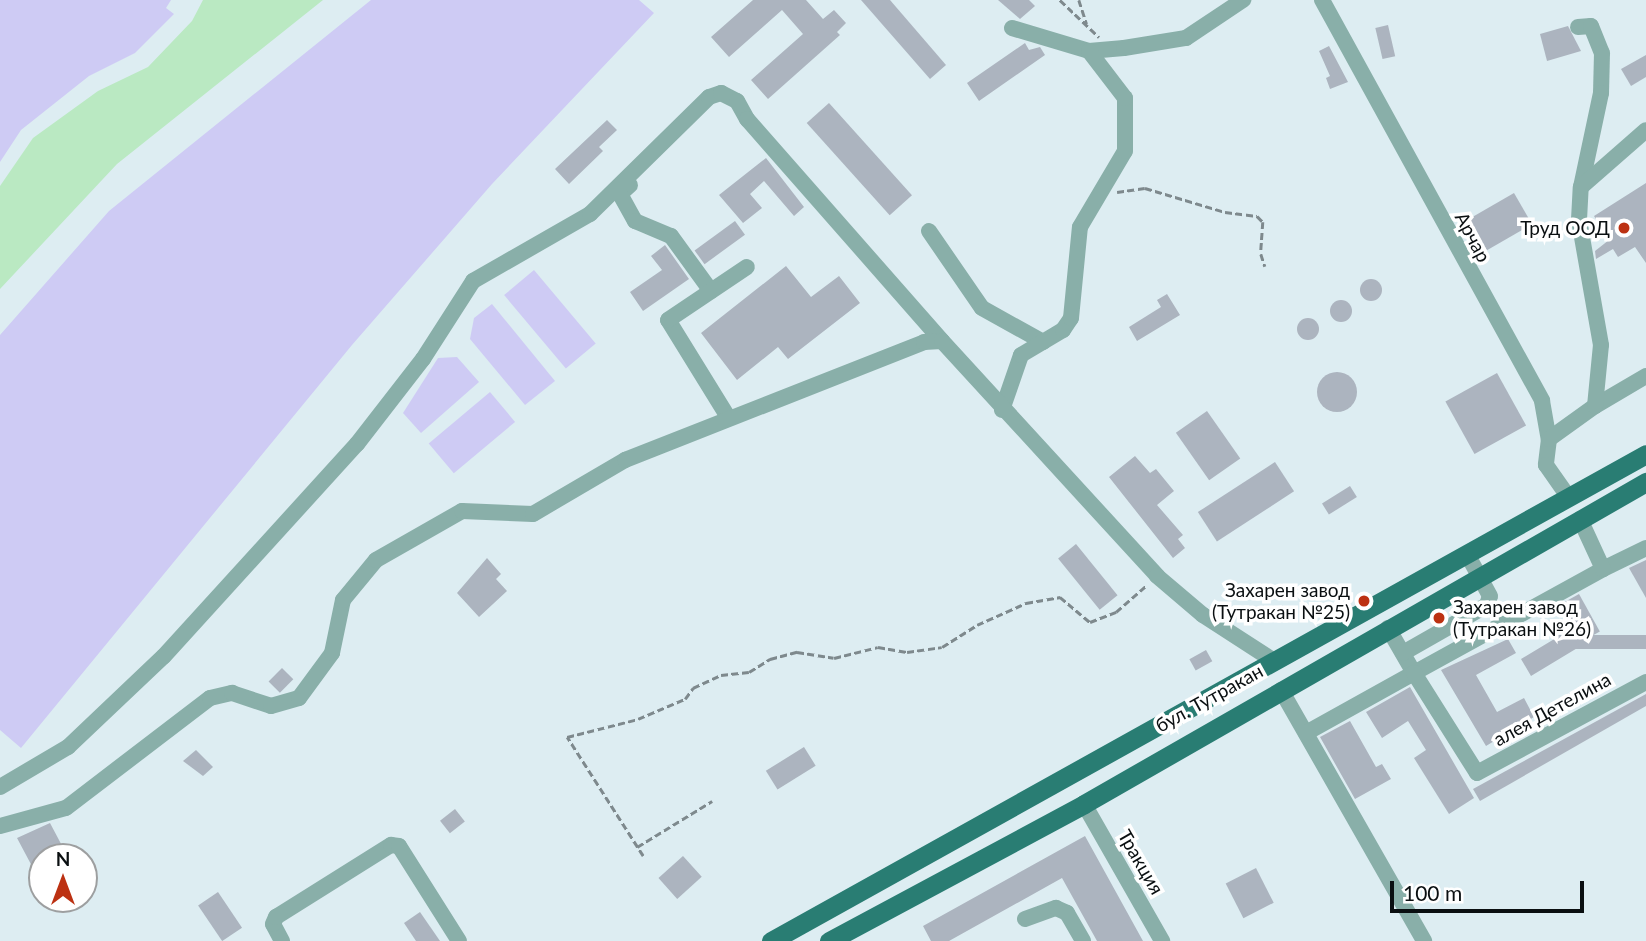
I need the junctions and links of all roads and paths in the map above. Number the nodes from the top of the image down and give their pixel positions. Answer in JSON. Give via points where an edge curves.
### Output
{"nodes":[{"id":1,"x":1060,"y":0,"type":"edge"},
{"id":2,"x":1079,"y":0,"type":"edge"},
{"id":3,"x":1243,"y":0,"type":"edge"},
{"id":4,"x":1322,"y":0,"type":"edge"},
{"id":5,"x":1089,"y":27,"type":"junction"},
{"id":6,"x":1578,"y":27,"type":"dead end"},
{"id":7,"x":1012,"y":28,"type":"dead end"},
{"id":8,"x":1111,"y":49,"type":"junction"},
{"id":9,"x":1089,"y":51,"type":"junction"},
{"id":10,"x":737,"y":102,"type":"junction"},
{"id":11,"x":1646,"y":130,"type":"edge"},
{"id":12,"x":1581,"y":187,"type":"junction"},
{"id":13,"x":1103,"y":194,"type":"junction"},
{"id":14,"x":929,"y":231,"type":"dead end"},
{"id":15,"x":1265,"y":266,"type":"dead end"},
{"id":16,"x":747,"y":267,"type":"dead end"},
{"id":17,"x":711,"y":291,"type":"junction"},
{"id":18,"x":942,"y":341,"type":"junction"},
{"id":19,"x":1043,"y":342,"type":"junction"},
{"id":20,"x":1646,"y":376,"type":"edge"},
{"id":21,"x":1595,"y":407,"type":"junction"},
{"id":22,"x":1002,"y":410,"type":"junction"},
{"id":23,"x":729,"y":417,"type":"junction"},
{"id":24,"x":1549,"y":439,"type":"junction"},
{"id":25,"x":1646,"y":454,"type":"edge"},
{"id":26,"x":1646,"y":482,"type":"edge"},
{"id":27,"x":1568,"y":497,"type":"junction"},
{"id":28,"x":1580,"y":519,"type":"junction"},
{"id":29,"x":1646,"y":548,"type":"edge"},
{"id":30,"x":1467,"y":554,"type":"junction"},
{"id":31,"x":1603,"y":569,"type":"junction"},
{"id":32,"x":1157,"y":576,"type":"junction"},
{"id":33,"x":1480,"y":576,"type":"junction"},
{"id":34,"x":1388,"y":628,"type":"junction"},
{"id":35,"x":1403,"y":653,"type":"junction"},
{"id":36,"x":1274,"y":661,"type":"junction"},
{"id":37,"x":1414,"y":673,"type":"junction"},
{"id":38,"x":1646,"y":682,"type":"edge"},
{"id":39,"x":1281,"y":690,"type":"junction"},
{"id":40,"x":1306,"y":733,"type":"junction"},
{"id":41,"x":1090,"y":765,"type":"junction"},
{"id":42,"x":1069,"y":777,"type":"junction"},
{"id":43,"x":0,"y":787,"type":"edge"},
{"id":44,"x":1105,"y":792,"type":"junction"},
{"id":45,"x":712,"y":801,"type":"dead end"},
{"id":46,"x":1084,"y":804,"type":"junction"},
{"id":47,"x":0,"y":826,"type":"edge"},
{"id":48,"x":637,"y":846,"type":"junction"},
{"id":49,"x":643,"y":856,"type":"dead end"},
{"id":50,"x":1025,"y":919,"type":"dead end"},
{"id":51,"x":282,"y":941,"type":"edge"},
{"id":52,"x":459,"y":941,"type":"edge"},
{"id":53,"x":771,"y":941,"type":"edge"},
{"id":54,"x":829,"y":941,"type":"edge"},
{"id":55,"x":1083,"y":941,"type":"edge"},
{"id":56,"x":1162,"y":941,"type":"edge"},
{"id":57,"x":1424,"y":941,"type":"edge"}],
"edges":[{"from":1,"to":5,"type":"path"},
{"from":2,"to":5,"type":"path"},
{"from":3,"to":8,"type":"street","via":[[1186,38]]},
{"from":4,"to":24,"type":"street","name":"Арчар","via":[[1542,401]]},
{"from":5,"to":8,"type":"path"},
{"from":6,"to":12,"type":"street","via":[[1591,26],[1602,53],[1601,93]]},
{"from":7,"to":9,"type":"street"},
{"from":8,"to":9,"type":"street"},
{"from":9,"to":13,"type":"street","via":[[1125,98],[1125,151]]},
{"from":10,"to":17,"type":"street","via":[[709,110],[620,194],[635,221],[671,236]]},
{"from":10,"to":18,"type":"street"},
{"from":10,"to":43,"type":"street","via":[[720,93],[709,97],[590,214],[473,281],[423,359],[357,444],[164,656],[68,747]]},
{"from":11,"to":12,"type":"street"},
{"from":12,"to":21,"type":"street","via":[[1579,220],[1601,345]]},
{"from":13,"to":15,"type":"path","via":[[1145,188],[1225,212],[1257,216],[1264,222],[1261,254]]},
{"from":13,"to":19,"type":"street","via":[[1080,227],[1071,318],[1063,330]]},
{"from":14,"to":19,"type":"street","via":[[982,308]]},
{"from":16,"to":17,"type":"street"},
{"from":17,"to":23,"type":"street","via":[[668,320]]},
{"from":18,"to":22,"type":"street"},
{"from":18,"to":23,"type":"street","via":[[924,342]]},
{"from":19,"to":22,"type":"street","via":[[1021,355]]},
{"from":20,"to":21,"type":"street"},
{"from":21,"to":24,"type":"street"},
{"from":22,"to":32,"type":"street"},
{"from":23,"to":47,"type":"street","via":[[625,460],[533,514],[462,511],[376,560],[343,600],[332,653],[299,698],[271,706],[232,693],[210,698],[66,808]]},
{"from":24,"to":27,"type":"street","name":"Арчар","via":[[1546,465]]},
{"from":25,"to":27,"type":"main road","name":"бул. Тутракан"},
{"from":26,"to":28,"type":"main road","name":"бул. Тутракан"},
{"from":27,"to":30,"type":"main road","name":"бул. Тутракан"},
{"from":28,"to":31,"type":"street"},
{"from":28,"to":33,"type":"main road","name":"бул. Тутракан"},
{"from":29,"to":31,"type":"street"},
{"from":30,"to":33,"type":"street"},
{"from":30,"to":36,"type":"main road","name":"бул. Тутракан"},
{"from":31,"to":37,"type":"street"},
{"from":32,"to":36,"type":"street","via":[[1203,615]]},
{"from":32,"to":48,"type":"path","via":[[1115,612],[1090,622],[1060,597],[1026,603],[977,625],[942,648],[907,652],[878,647],[834,658],[797,652],[770,659],[749,672],[721,675],[694,688],[685,699],[638,719],[568,737]]},
{"from":33,"to":34,"type":"main road","name":"бул. Тутракан"},
{"from":33,"to":35,"type":"street","via":[[1490,596],[1487,605]]},
{"from":34,"to":35,"type":"street"},
{"from":34,"to":39,"type":"main road","name":"бул. Тутракан"},
{"from":35,"to":37,"type":"street"},
{"from":36,"to":41,"type":"main road","name":"бул. Тутракан"},
{"from":37,"to":38,"type":"street","name":"алея Детелина","via":[[1477,773]]},
{"from":37,"to":40,"type":"street"},
{"from":39,"to":40,"type":"street"},
{"from":39,"to":44,"type":"main road","name":"бул. Тутракан"},
{"from":40,"to":57,"type":"street"},
{"from":41,"to":42,"type":"main road","name":"бул. Тутракан"},
{"from":41,"to":44,"type":"main road"},
{"from":42,"to":46,"type":"main road"},
{"from":42,"to":53,"type":"main road","name":"бул. Тутракан"},
{"from":44,"to":46,"type":"main road","name":"бул. Тутракан"},
{"from":45,"to":48,"type":"path"},
{"from":46,"to":54,"type":"main road","name":"бул. Тутракан"},
{"from":46,"to":56,"type":"street","name":"Тракция"},
{"from":48,"to":49,"type":"path"},
{"from":50,"to":55,"type":"street","via":[[1056,908],[1067,913]]},
{"from":51,"to":52,"type":"street","via":[[273,924],[276,917],[391,845],[399,846]]}]}
